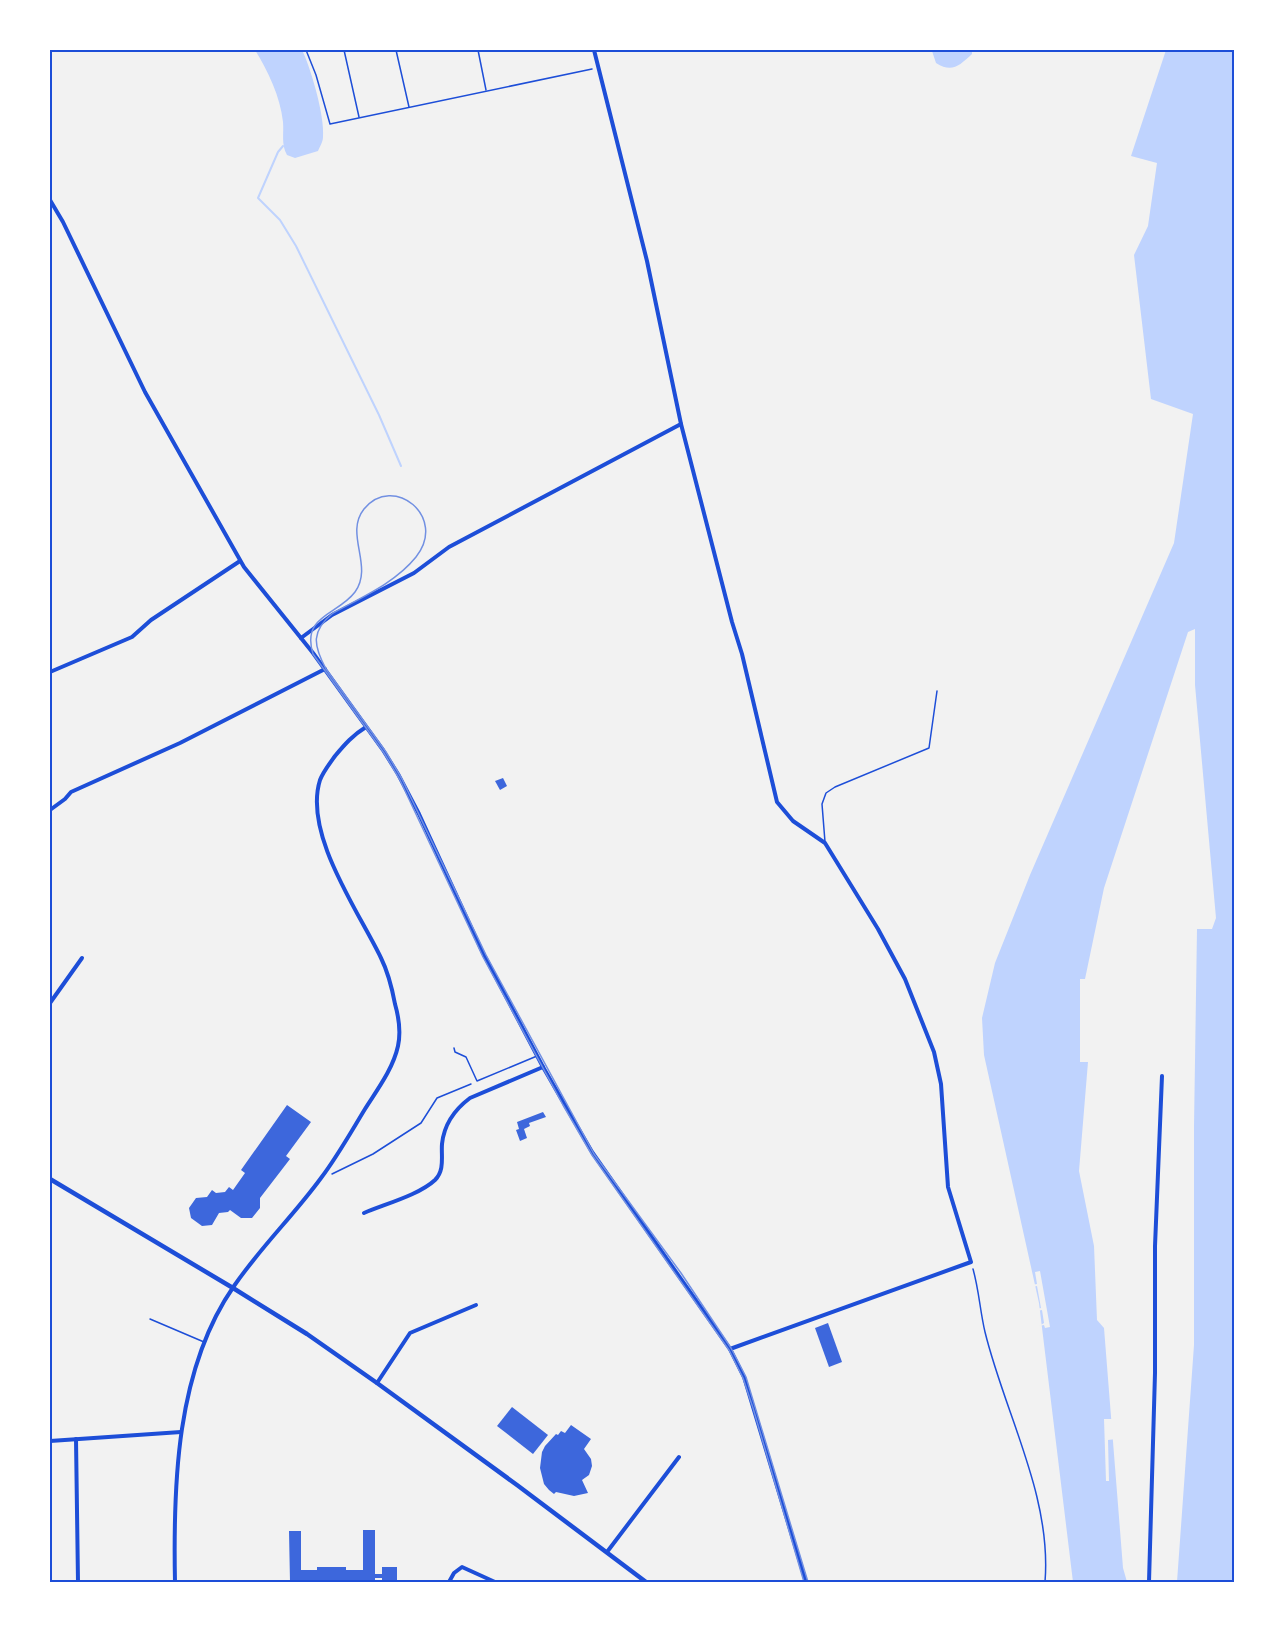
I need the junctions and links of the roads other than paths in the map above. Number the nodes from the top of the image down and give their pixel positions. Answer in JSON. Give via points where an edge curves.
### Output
{"nodes":[{"id":1,"x":594,"y":50,"type":"edge"},
{"id":2,"x":50,"y":200,"type":"edge"},
{"id":3,"x":681,"y":424,"type":"junction"},
{"id":4,"x":240,"y":561,"type":"junction"},
{"id":5,"x":301,"y":638,"type":"junction"},
{"id":6,"x":325,"y":669,"type":"junction"},
{"id":7,"x":50,"y":672,"type":"edge"},
{"id":8,"x":937,"y":691,"type":"dead end"},
{"id":9,"x":366,"y":727,"type":"junction"},
{"id":10,"x":50,"y":810,"type":"edge"},
{"id":11,"x":825,"y":843,"type":"junction"},
{"id":12,"x":82,"y":958,"type":"dead end"},
{"id":13,"x":50,"y":1003,"type":"edge"},
{"id":14,"x":454,"y":1048,"type":"dead end"},
{"id":15,"x":537,"y":1056,"type":"junction"},
{"id":16,"x":543,"y":1066,"type":"junction"},
{"id":17,"x":1162,"y":1076,"type":"dead end"},
{"id":18,"x":50,"y":1179,"type":"edge"},
{"id":19,"x":364,"y":1213,"type":"dead end"},
{"id":20,"x":233,"y":1288,"type":"junction"},
{"id":21,"x":476,"y":1305,"type":"dead end"},
{"id":22,"x":150,"y":1319,"type":"dead end"},
{"id":23,"x":205,"y":1342,"type":"junction"},
{"id":24,"x":730,"y":1349,"type":"junction"},
{"id":25,"x":377,"y":1383,"type":"junction"},
{"id":26,"x":181,"y":1432,"type":"junction"},
{"id":27,"x":76,"y":1439,"type":"junction"},
{"id":28,"x":50,"y":1441,"type":"edge"},
{"id":29,"x":679,"y":1457,"type":"dead end"},
{"id":30,"x":607,"y":1552,"type":"junction"},
{"id":31,"x":78,"y":1582,"type":"edge"},
{"id":32,"x":175,"y":1582,"type":"edge"},
{"id":33,"x":449,"y":1582,"type":"edge"},
{"id":34,"x":495,"y":1582,"type":"edge"},
{"id":35,"x":646,"y":1582,"type":"edge"},
{"id":36,"x":806,"y":1582,"type":"edge"},
{"id":37,"x":1149,"y":1582,"type":"edge"}],
"edges":[{"from":1,"to":3,"type":"street","via":[[647,261]]},
{"from":2,"to":4,"type":"street","via":[[145,392]]},
{"from":3,"to":5,"type":"street","via":[[449,547],[414,573],[332,615]]},
{"from":3,"to":11,"type":"street","via":[[777,802],[793,821]]},
{"from":4,"to":5,"type":"street"},
{"from":4,"to":7,"type":"street","via":[[132,637]]},
{"from":5,"to":6,"type":"street"},
{"from":6,"to":9,"type":"street"},
{"from":6,"to":10,"type":"street","via":[[180,743],[71,792]]},
{"from":8,"to":11,"type":"lane","via":[[929,748],[826,793],[822,804]]},
{"from":9,"to":15,"type":"street","via":[[409,794],[478,944]]},
{"from":9,"to":20,"type":"street","via":[[352,735],[332,761],[320,780],[318,801],[326,847],[338,880],[383,960],[401,1034],[398,1050],[323,1176]]},
{"from":11,"to":24,"type":"street","via":[[905,979],[934,1052],[941,1084],[948,1187],[971,1262]]},
{"from":12,"to":13,"type":"street"},
{"from":14,"to":15,"type":"lane","via":[[466,1057],[477,1081]]},
{"from":15,"to":16,"type":"street"},
{"from":16,"to":19,"type":"street","via":[[460,1106],[445,1128],[442,1164],[436,1179]]},
{"from":16,"to":24,"type":"street","via":[[592,1152]]},
{"from":17,"to":37,"type":"street"},
{"from":18,"to":20,"type":"street"},
{"from":20,"to":23,"type":"street"},
{"from":20,"to":25,"type":"street"},
{"from":21,"to":25,"type":"street","via":[[410,1333]]},
{"from":22,"to":23,"type":"lane"},
{"from":23,"to":26,"type":"street"},
{"from":24,"to":36,"type":"street","via":[[744,1377]]},
{"from":25,"to":30,"type":"street"},
{"from":26,"to":27,"type":"street"},
{"from":26,"to":32,"type":"street","via":[[175,1494]]},
{"from":27,"to":28,"type":"street"},
{"from":27,"to":31,"type":"street"},
{"from":29,"to":30,"type":"street"},
{"from":30,"to":35,"type":"street"},
{"from":33,"to":34,"type":"street","via":[[462,1567]]}]}
